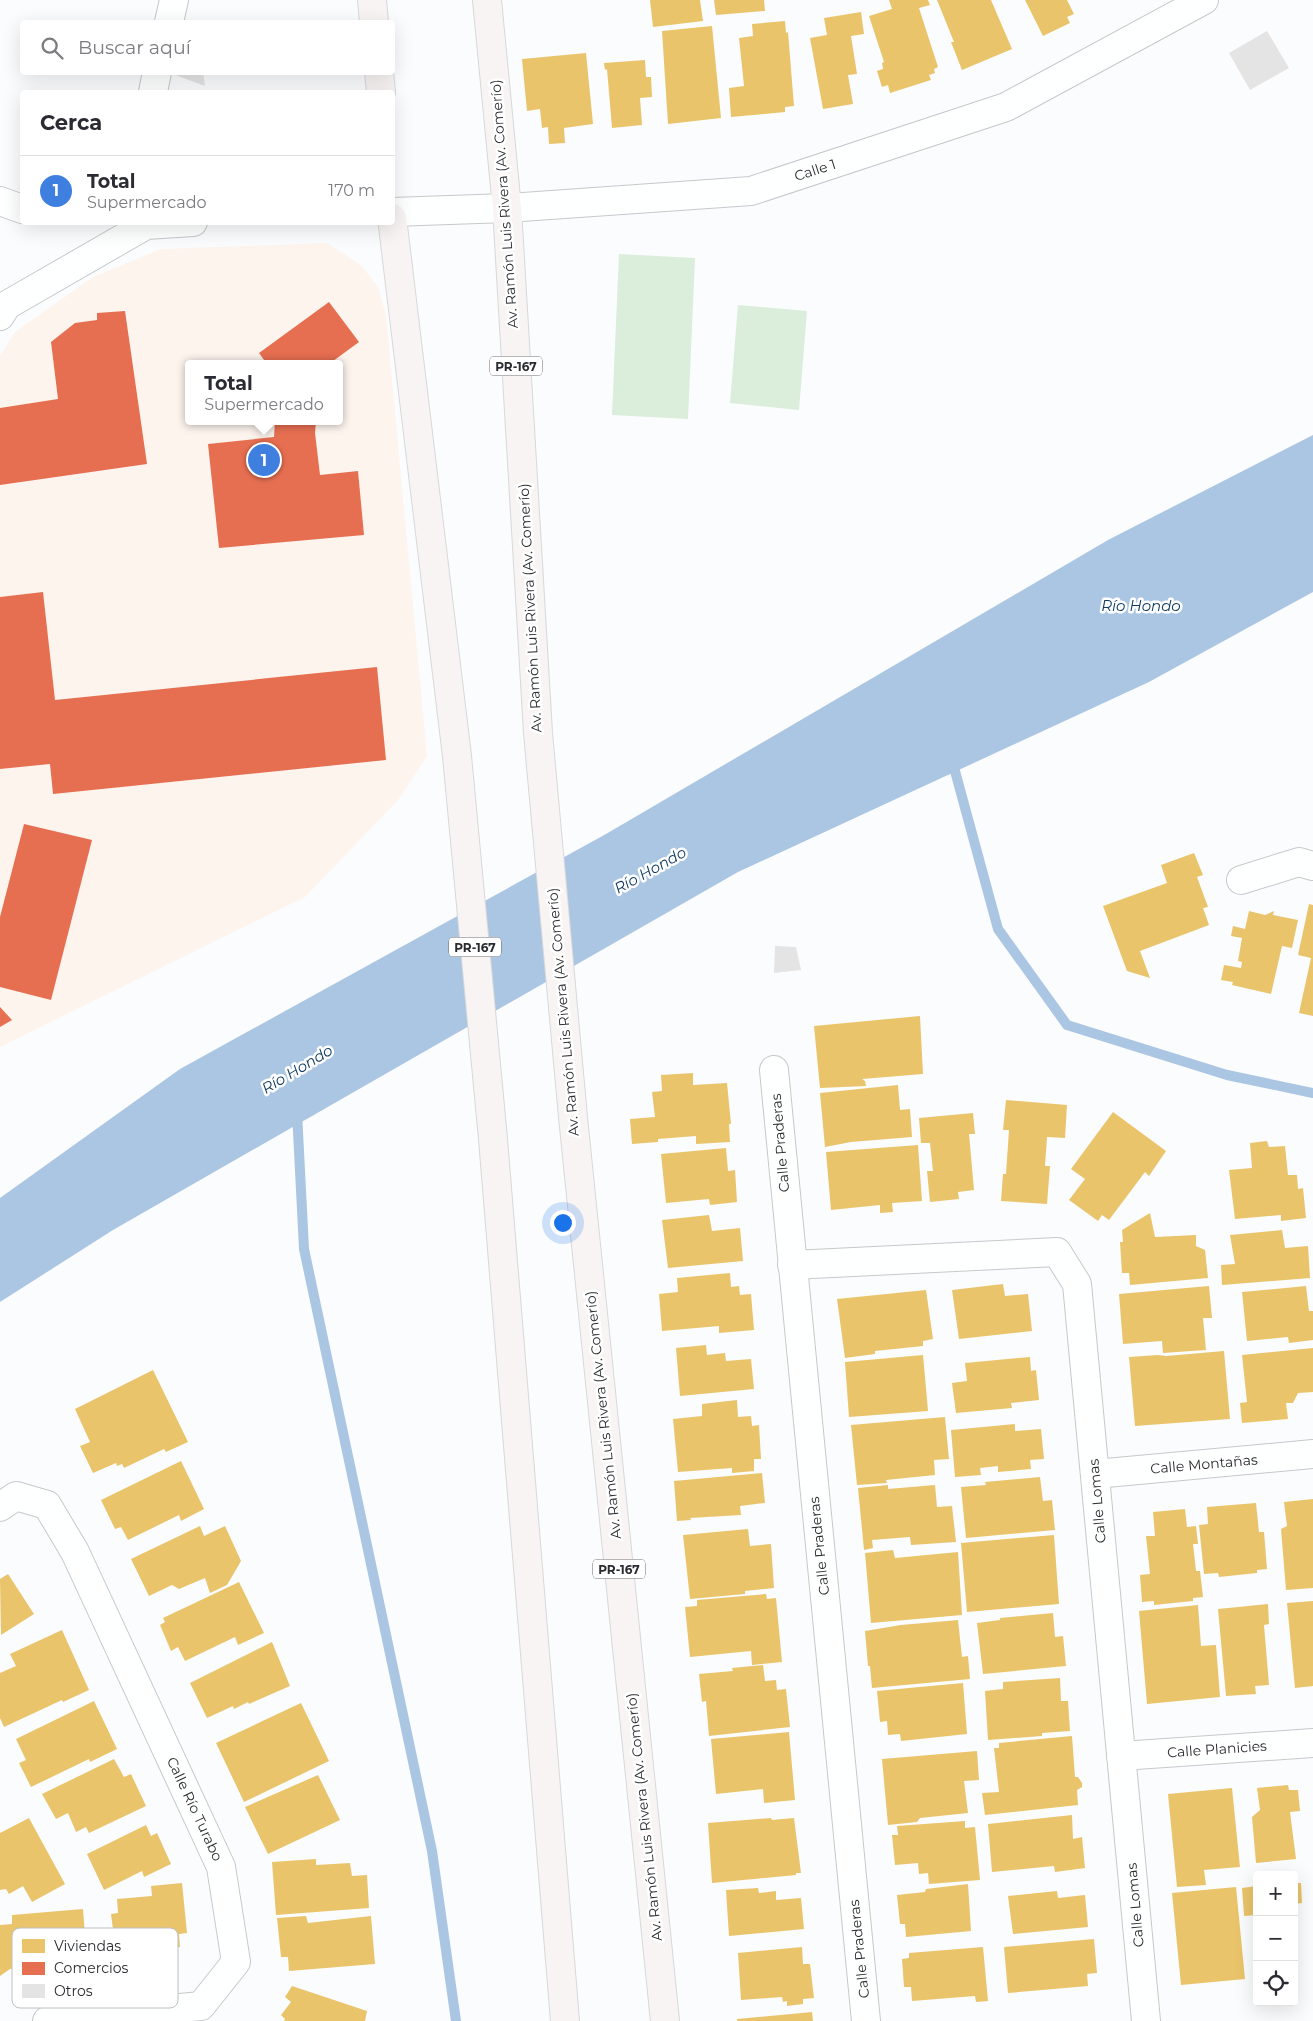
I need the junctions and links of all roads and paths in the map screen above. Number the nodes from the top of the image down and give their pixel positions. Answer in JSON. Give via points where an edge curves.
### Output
{"nodes":[{"id":1,"x":174,"y":0,"type":"edge"},
{"id":2,"x":372,"y":0,"type":"edge"},
{"id":3,"x":487,"y":0,"type":"edge"},
{"id":4,"x":1204,"y":0,"type":"edge"},
{"id":5,"x":169,"y":20,"type":"edge"},
{"id":6,"x":374,"y":20,"type":"edge"},
{"id":7,"x":157,"y":75,"type":"edge"},
{"id":8,"x":379,"y":75,"type":"edge"},
{"id":9,"x":154,"y":90,"type":"edge"},
{"id":10,"x":381,"y":90,"type":"edge"},
{"id":11,"x":0,"y":201,"type":"edge"},
{"id":12,"x":20,"y":208,"type":"edge"},
{"id":13,"x":507,"y":208,"type":"junction"},
{"id":14,"x":395,"y":212,"type":"edge"},
{"id":15,"x":144,"y":225,"type":"edge"},
{"id":16,"x":393,"y":225,"type":"edge"},
{"id":17,"x":2,"y":307,"type":"edge"},
{"id":18,"x":1313,"y":866,"type":"edge"},
{"id":19,"x":1242,"y":880,"type":"dead end"},
{"id":20,"x":774,"y":1070,"type":"dead end"},
{"id":21,"x":792,"y":1264,"type":"junction"},
{"id":22,"x":1313,"y":1454,"type":"edge"},
{"id":23,"x":1095,"y":1474,"type":"junction"},
{"id":24,"x":8,"y":1501,"type":"edge"},
{"id":25,"x":1313,"y":1743,"type":"edge"},
{"id":26,"x":1121,"y":1756,"type":"junction"},
{"id":27,"x":47,"y":2021,"type":"edge"},
{"id":28,"x":565,"y":2021,"type":"edge"},
{"id":29,"x":665,"y":2021,"type":"edge"},
{"id":30,"x":866,"y":2021,"type":"edge"},
{"id":31,"x":1146,"y":2021,"type":"edge"}],
"edges":[{"from":1,"to":5,"type":"street"},
{"from":2,"to":6,"type":"main road"},
{"from":3,"to":13,"type":"main road","name":"Av. Ramón Luis Rivera (Av. Comerío)","number":"PR-167"},
{"from":4,"to":13,"type":"street","name":"Calle 1","via":[[1006,107],[751,191]]},
{"from":7,"to":9,"type":"street"},
{"from":8,"to":10,"type":"main road"},
{"from":11,"to":12,"type":"street"},
{"from":13,"to":14,"type":"street","name":"Calle 1"},
{"from":13,"to":29,"type":"main road","name":"Av. Ramón Luis Rivera (Av. Comerío)","number":"PR-167","via":[[538,733],[573,1117]]},
{"from":15,"to":17,"type":"street"},
{"from":16,"to":28,"type":"main road","number":"PR-167","via":[[457,756],[493,1139]]},
{"from":18,"to":19,"type":"street","via":[[1299,862]]},
{"from":20,"to":21,"type":"street","name":"Calle Praderas"},
{"from":21,"to":23,"type":"street","name":"Calle Lomas","via":[[1057,1252],[1077,1284]]},
{"from":21,"to":30,"type":"street","name":"Calle Praderas"},
{"from":22,"to":23,"type":"street","name":"Calle Montañas"},
{"from":23,"to":26,"type":"street","name":"Calle Lomas"},
{"from":24,"to":27,"type":"street","name":"Calle Río Turabo","via":[[48,1505],[75,1552],[222,1867],[236,1962],[200,2006]]},
{"from":25,"to":26,"type":"street","name":"Calle Planicies"},
{"from":26,"to":31,"type":"street","name":"Calle Lomas"}]}
